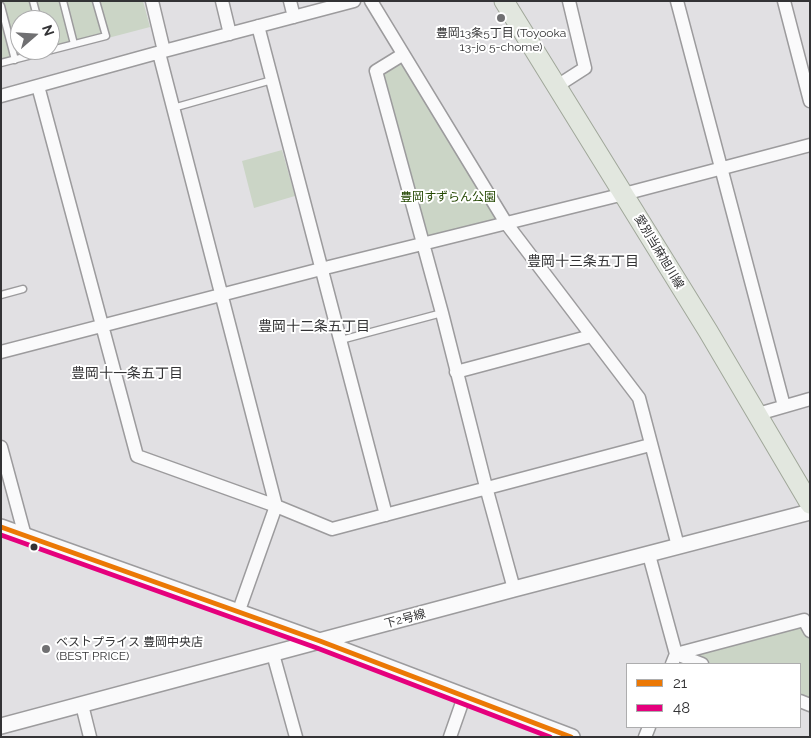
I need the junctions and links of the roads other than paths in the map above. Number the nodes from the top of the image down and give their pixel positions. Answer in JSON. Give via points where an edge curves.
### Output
{"nodes":[{"id":1,"x":63,"y":1,"type":"edge"},
{"id":2,"x":96,"y":1,"type":"edge"},
{"id":3,"x":152,"y":1,"type":"edge"},
{"id":4,"x":222,"y":1,"type":"edge"},
{"id":5,"x":290,"y":1,"type":"edge"},
{"id":6,"x":354,"y":1,"type":"edge"},
{"id":7,"x":371,"y":1,"type":"edge"},
{"id":8,"x":504,"y":1,"type":"edge"},
{"id":9,"x":569,"y":1,"type":"edge"},
{"id":10,"x":677,"y":1,"type":"edge"},
{"id":11,"x":784,"y":1,"type":"edge"},
{"id":12,"x":1,"y":6,"type":"edge"},
{"id":13,"x":294,"y":17,"type":"junction"},
{"id":14,"x":258,"y":26,"type":"junction"},
{"id":15,"x":230,"y":34,"type":"junction"},
{"id":16,"x":10,"y":41,"type":"edge"},
{"id":17,"x":74,"y":44,"type":"junction"},
{"id":18,"x":60,"y":48,"type":"edge"},
{"id":19,"x":162,"y":52,"type":"junction"},
{"id":20,"x":402,"y":55,"type":"junction"},
{"id":21,"x":15,"y":60,"type":"edge"},
{"id":22,"x":1,"y":63,"type":"edge"},
{"id":23,"x":272,"y":80,"type":"junction"},
{"id":24,"x":38,"y":86,"type":"junction"},
{"id":25,"x":557,"y":86,"type":"junction"},
{"id":26,"x":1,"y":96,"type":"edge"},
{"id":27,"x":810,"y":101,"type":"edge"},
{"id":28,"x":173,"y":108,"type":"junction"},
{"id":29,"x":810,"y":145,"type":"edge"},
{"id":30,"x":721,"y":169,"type":"junction"},
{"id":31,"x":624,"y":194,"type":"junction"},
{"id":32,"x":506,"y":223,"type":"junction"},
{"id":33,"x":423,"y":243,"type":"junction"},
{"id":34,"x":321,"y":269,"type":"junction"},
{"id":35,"x":23,"y":289,"type":"dead end"},
{"id":36,"x":1,"y":295,"type":"edge"},
{"id":37,"x":221,"y":295,"type":"junction"},
{"id":38,"x":442,"y":313,"type":"junction"},
{"id":39,"x":103,"y":326,"type":"junction"},
{"id":40,"x":591,"y":336,"type":"junction"},
{"id":41,"x":341,"y":340,"type":"junction"},
{"id":42,"x":1,"y":352,"type":"edge"},
{"id":43,"x":456,"y":372,"type":"junction"},
{"id":44,"x":810,"y":399,"type":"edge"},
{"id":45,"x":784,"y":406,"type":"junction"},
{"id":46,"x":758,"y":414,"type":"junction"},
{"id":47,"x":650,"y":445,"type":"junction"},
{"id":48,"x":1,"y":447,"type":"edge"},
{"id":49,"x":486,"y":487,"type":"junction"},
{"id":50,"x":810,"y":504,"type":"edge"},
{"id":51,"x":276,"y":506,"type":"junction"},
{"id":52,"x":810,"y":512,"type":"edge"},
{"id":53,"x":386,"y":515,"type":"junction"},
{"id":54,"x":1,"y":527,"type":"edge"},
{"id":55,"x":26,"y":536,"type":"junction"},
{"id":56,"x":678,"y":546,"type":"junction"},
{"id":57,"x":649,"y":555,"type":"junction"},
{"id":58,"x":514,"y":589,"type":"junction"},
{"id":59,"x":238,"y":613,"type":"junction"},
{"id":60,"x":810,"y":631,"type":"edge"},
{"id":61,"x":320,"y":641,"type":"junction"},
{"id":62,"x":273,"y":654,"type":"junction"},
{"id":63,"x":674,"y":659,"type":"edge"},
{"id":64,"x":696,"y":663,"type":"edge"},
{"id":65,"x":464,"y":697,"type":"junction"},
{"id":66,"x":82,"y":705,"type":"junction"},
{"id":67,"x":1,"y":726,"type":"edge"},
{"id":68,"x":542,"y":731,"type":"edge"},
{"id":69,"x":90,"y":737,"type":"edge"},
{"id":70,"x":296,"y":737,"type":"edge"},
{"id":71,"x":450,"y":737,"type":"edge"},
{"id":72,"x":572,"y":737,"type":"edge"}],
"edges":[{"from":1,"to":17,"type":"lane"},
{"from":2,"to":17,"type":"lane","via":[[106,36]]},
{"from":3,"to":19,"type":"street"},
{"from":4,"to":15,"type":"street"},
{"from":5,"to":13,"type":"street"},
{"from":6,"to":13,"type":"street"},
{"from":7,"to":20,"type":"street"},
{"from":8,"to":25,"type":"main road","name":"愛別当麻旭川線"},
{"from":9,"to":25,"type":"street","via":[[585,68]]},
{"from":10,"to":30,"type":"street"},
{"from":11,"to":27,"type":"street"},
{"from":12,"to":16,"type":"lane"},
{"from":13,"to":14,"type":"street"},
{"from":14,"to":15,"type":"street"},
{"from":14,"to":23,"type":"street"},
{"from":15,"to":19,"type":"street"},
{"from":17,"to":18,"type":"lane"},
{"from":19,"to":24,"type":"street"},
{"from":19,"to":28,"type":"street"},
{"from":20,"to":32,"type":"street"},
{"from":20,"to":33,"type":"street","via":[[376,72]]},
{"from":21,"to":22,"type":"lane"},
{"from":23,"to":28,"type":"lane"},
{"from":23,"to":34,"type":"street"},
{"from":24,"to":26,"type":"street"},
{"from":24,"to":39,"type":"street"},
{"from":25,"to":31,"type":"main road","name":"愛別当麻旭川線"},
{"from":28,"to":37,"type":"street"},
{"from":29,"to":30,"type":"street"},
{"from":30,"to":31,"type":"street"},
{"from":30,"to":45,"type":"street"},
{"from":31,"to":32,"type":"street"},
{"from":31,"to":46,"type":"main road","name":"愛別当麻旭川線"},
{"from":32,"to":33,"type":"street"},
{"from":32,"to":40,"type":"street"},
{"from":33,"to":34,"type":"street"},
{"from":33,"to":38,"type":"street"},
{"from":34,"to":37,"type":"street"},
{"from":34,"to":41,"type":"street"},
{"from":35,"to":36,"type":"lane"},
{"from":37,"to":39,"type":"street"},
{"from":37,"to":51,"type":"street"},
{"from":38,"to":41,"type":"lane"},
{"from":38,"to":43,"type":"street"},
{"from":39,"to":42,"type":"street"},
{"from":39,"to":51,"type":"street","via":[[138,456]]},
{"from":40,"to":43,"type":"street"},
{"from":40,"to":47,"type":"street","via":[[639,398]]},
{"from":41,"to":53,"type":"street"},
{"from":43,"to":49,"type":"street"},
{"from":44,"to":45,"type":"street"},
{"from":45,"to":46,"type":"street"},
{"from":46,"to":50,"type":"main road","name":"愛別当麻旭川線"},
{"from":47,"to":49,"type":"street"},
{"from":47,"to":56,"type":"street"},
{"from":48,"to":55,"type":"street"},
{"from":49,"to":53,"type":"street"},
{"from":49,"to":58,"type":"street"},
{"from":51,"to":53,"type":"street","via":[[332,529]]},
{"from":51,"to":59,"type":"street"},
{"from":52,"to":56,"type":"street","name":"下2号線"},
{"from":54,"to":55,"type":"street"},
{"from":55,"to":59,"type":"street"},
{"from":56,"to":57,"type":"street","name":"下2号線"},
{"from":57,"to":58,"type":"street","name":"下2号線"},
{"from":57,"to":63,"type":"street"},
{"from":58,"to":61,"type":"street","name":"下2号線"},
{"from":59,"to":61,"type":"street"},
{"from":60,"to":63,"type":"street","via":[[804,620]]},
{"from":61,"to":62,"type":"street","name":"下2号線"},
{"from":61,"to":65,"type":"street"},
{"from":62,"to":66,"type":"street","name":"下2号線"},
{"from":62,"to":70,"type":"street"},
{"from":63,"to":64,"type":"street"},
{"from":65,"to":68,"type":"street"},
{"from":65,"to":71,"type":"street"},
{"from":66,"to":67,"type":"street","name":"下2号線"},
{"from":66,"to":69,"type":"street"},
{"from":68,"to":72,"type":"street"}]}
